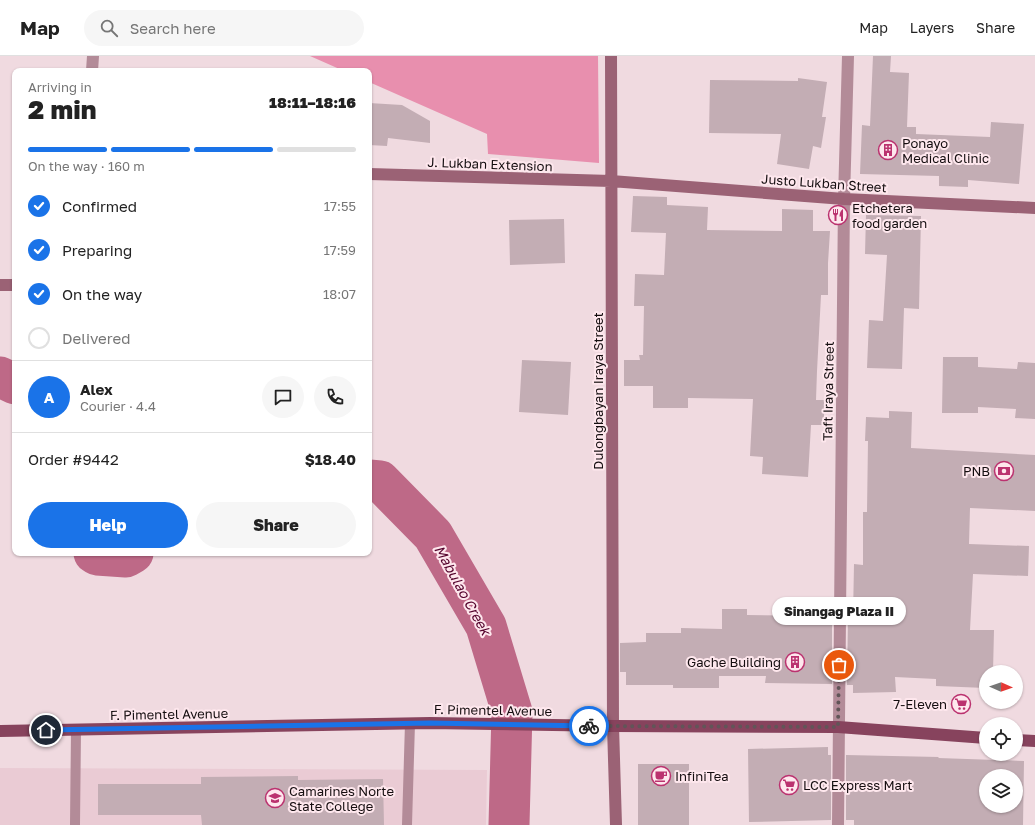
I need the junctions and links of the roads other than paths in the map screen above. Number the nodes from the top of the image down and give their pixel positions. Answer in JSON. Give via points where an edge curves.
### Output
{"nodes":[{"id":1,"x":93,"y":56,"type":"edge"},
{"id":2,"x":611,"y":56,"type":"edge"},
{"id":3,"x":848,"y":56,"type":"edge"},
{"id":4,"x":92,"y":68,"type":"edge"},
{"id":5,"x":372,"y":174,"type":"edge"},
{"id":6,"x":611,"y":181,"type":"junction"},
{"id":7,"x":844,"y":199,"type":"junction"},
{"id":8,"x":1035,"y":208,"type":"edge"},
{"id":9,"x":0,"y":285,"type":"edge"},
{"id":10,"x":12,"y":285,"type":"edge"},
{"id":11,"x":410,"y":723,"type":"junction"},
{"id":12,"x":613,"y":726,"type":"junction"},
{"id":13,"x":838,"y":727,"type":"junction"},
{"id":14,"x":76,"y":730,"type":"junction"},
{"id":15,"x":0,"y":731,"type":"edge"},
{"id":16,"x":979,"y":737,"type":"edge"},
{"id":17,"x":1023,"y":740,"type":"edge"},
{"id":18,"x":1035,"y":741,"type":"edge"},
{"id":19,"x":75,"y":825,"type":"edge"},
{"id":20,"x":407,"y":825,"type":"edge"},
{"id":21,"x":616,"y":825,"type":"edge"},
{"id":22,"x":838,"y":825,"type":"edge"}],
"edges":[{"from":1,"to":4,"type":"street"},
{"from":2,"to":6,"type":"main road","name":"Dulongbayan Iraya Street"},
{"from":3,"to":7,"type":"street","name":"Taft Iraya Street"},
{"from":5,"to":6,"type":"main road","name":"J. Lukban Extension"},
{"from":6,"to":7,"type":"main road","name":"Justo Lukban Street"},
{"from":6,"to":12,"type":"main road","name":"Dulongbayan Iraya Street"},
{"from":7,"to":8,"type":"main road","name":"Justo Lukban Street"},
{"from":7,"to":13,"type":"street","name":"Taft Iraya Street"},
{"from":9,"to":10,"type":"main road"},
{"from":11,"to":12,"type":"main road","name":"F. Pimentel Avenue"},
{"from":11,"to":14,"type":"main road","name":"F. Pimentel Avenue"},
{"from":11,"to":20,"type":"lane"},
{"from":12,"to":13,"type":"main road","name":"F. Pimentel Avenue"},
{"from":12,"to":21,"type":"main road","name":"Dulongbayan Iraya Street"},
{"from":13,"to":16,"type":"main road","name":"F. Pimentel Avenue"},
{"from":13,"to":22,"type":"street","name":"Taft Iraya Street"},
{"from":14,"to":15,"type":"main road","name":"F. Pimentel Avenue"},
{"from":14,"to":19,"type":"lane"},
{"from":17,"to":18,"type":"main road"}]}
